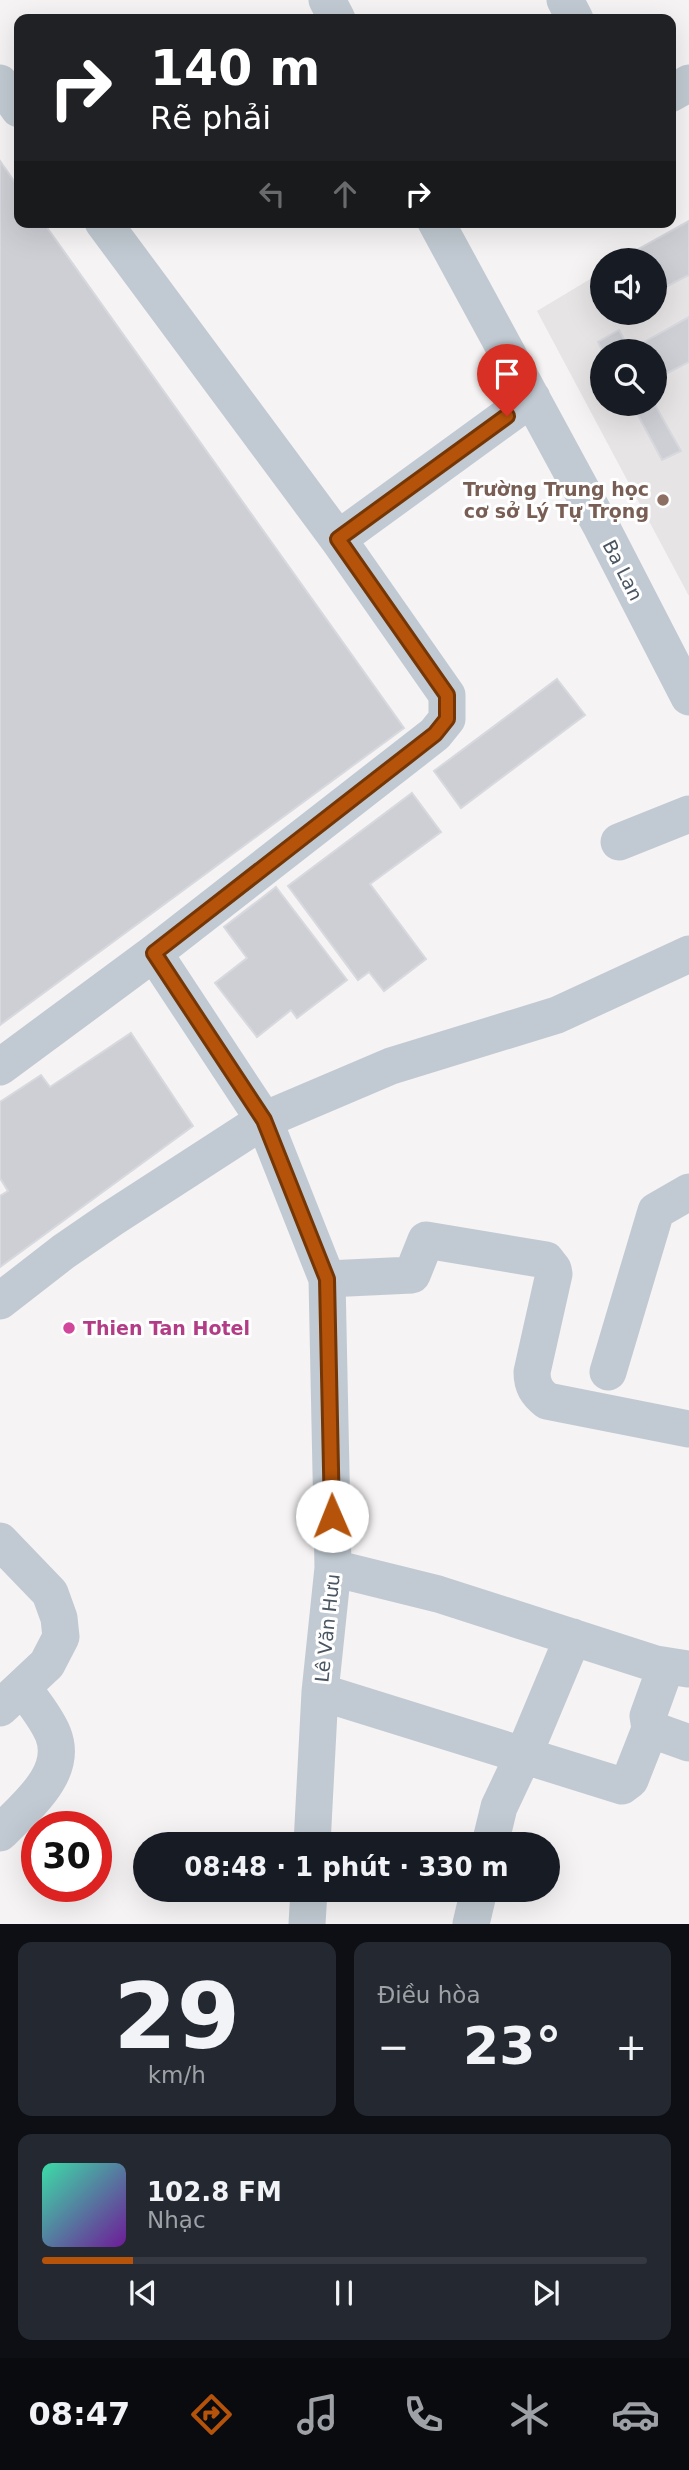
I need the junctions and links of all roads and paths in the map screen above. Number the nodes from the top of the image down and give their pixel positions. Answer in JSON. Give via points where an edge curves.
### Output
{"nodes":[{"id":1,"x":0,"y":83,"type":"edge"},
{"id":2,"x":14,"y":102,"type":"edge"},
{"id":3,"x":107,"y":228,"type":"edge"},
{"id":4,"x":442,"y":228,"type":"edge"},
{"id":5,"x":532,"y":398,"type":"junction"},
{"id":6,"x":338,"y":539,"type":"junction"},
{"id":7,"x":689,"y":697,"type":"edge"},
{"id":8,"x":689,"y":814,"type":"edge"},
{"id":9,"x":619,"y":842,"type":"dead end"},
{"id":10,"x":154,"y":953,"type":"junction"},
{"id":11,"x":689,"y":954,"type":"edge"},
{"id":12,"x":0,"y":1067,"type":"edge"},
{"id":13,"x":264,"y":1120,"type":"junction"},
{"id":14,"x":689,"y":1192,"type":"edge"},
{"id":15,"x":673,"y":1217,"type":"edge"},
{"id":16,"x":327,"y":1279,"type":"junction"},
{"id":17,"x":0,"y":1301,"type":"edge"},
{"id":18,"x":608,"y":1372,"type":"dead end"},
{"id":19,"x":689,"y":1429,"type":"edge"},
{"id":20,"x":0,"y":1541,"type":"edge"},
{"id":21,"x":334,"y":1568,"type":"junction"},
{"id":22,"x":573,"y":1637,"type":"junction"},
{"id":23,"x":678,"y":1668,"type":"edge"},
{"id":24,"x":320,"y":1692,"type":"junction"},
{"id":25,"x":12,"y":1698,"type":"edge"},
{"id":26,"x":650,"y":1730,"type":"junction"},
{"id":27,"x":689,"y":1742,"type":"edge"},
{"id":28,"x":524,"y":1754,"type":"junction"},
{"id":29,"x":313,"y":1832,"type":"edge"},
{"id":30,"x":493,"y":1832,"type":"edge"},
{"id":31,"x":0,"y":1833,"type":"edge"},
{"id":32,"x":308,"y":1902,"type":"edge"},
{"id":33,"x":476,"y":1902,"type":"edge"},
{"id":34,"x":307,"y":1924,"type":"edge"},
{"id":35,"x":471,"y":1924,"type":"edge"}],
"edges":[{"from":1,"to":2,"type":"street"},
{"from":3,"to":6,"type":"street"},
{"from":4,"to":5,"type":"street","name":"Ba Lan"},
{"from":5,"to":6,"type":"street"},
{"from":5,"to":7,"type":"street","name":"Ba Lan"},
{"from":6,"to":10,"type":"street","via":[[447,695],[447,719],[435,734]]},
{"from":8,"to":9,"type":"street"},
{"from":10,"to":12,"type":"street"},
{"from":10,"to":13,"type":"street","name":"Lê Văn Hưu"},
{"from":11,"to":13,"type":"street","via":[[557,1015],[391,1066]]},
{"from":13,"to":16,"type":"street","name":"Lê Văn Hưu"},
{"from":13,"to":17,"type":"street","via":[[111,1219]]},
{"from":14,"to":15,"type":"street"},
{"from":15,"to":18,"type":"street"},
{"from":16,"to":19,"type":"street","via":[[412,1275],[426,1240],[546,1260],[554,1274],[532,1372],[540,1396]]},
{"from":16,"to":21,"type":"street","name":"Lê Văn Hưu"},
{"from":20,"to":25,"type":"street","via":[[50,1593],[61,1637],[47,1664]]},
{"from":21,"to":22,"type":"street","via":[[438,1594]]},
{"from":21,"to":24,"type":"street","name":"Lê Văn Hưu"},
{"from":22,"to":23,"type":"street"},
{"from":22,"to":28,"type":"street"},
{"from":23,"to":26,"type":"street","via":[[648,1716]]},
{"from":24,"to":28,"type":"street"},
{"from":24,"to":29,"type":"street","name":"Lê Văn Hưu"},
{"from":25,"to":31,"type":"street","via":[[52,1731],[56,1759],[44,1787]]},
{"from":26,"to":27,"type":"street"},
{"from":26,"to":28,"type":"street","via":[[630,1780],[622,1786]]},
{"from":28,"to":30,"type":"street","via":[[499,1807]]},
{"from":32,"to":34,"type":"street"},
{"from":33,"to":35,"type":"street"}]}
